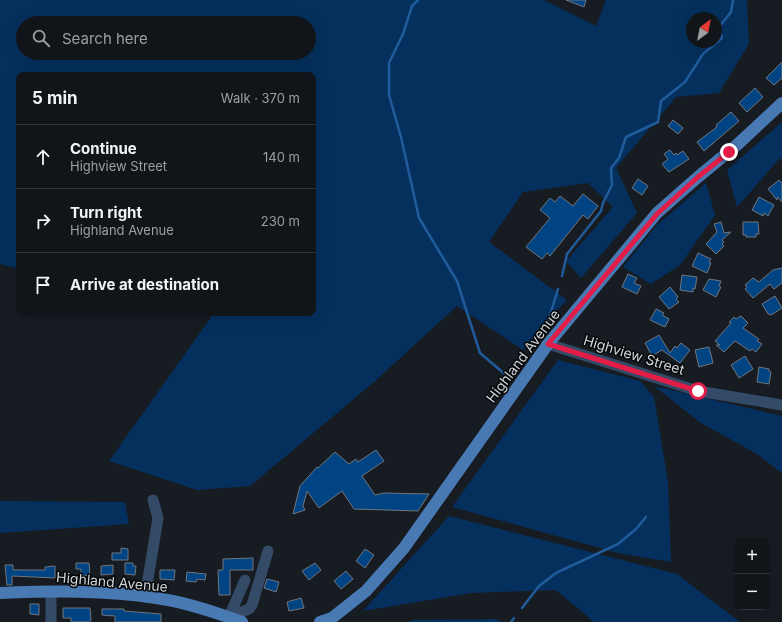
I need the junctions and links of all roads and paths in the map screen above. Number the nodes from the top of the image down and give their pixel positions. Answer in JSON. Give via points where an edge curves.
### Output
{"nodes":[{"id":1,"x":782,"y":103,"type":"edge"},
{"id":2,"x":548,"y":344,"type":"junction"},
{"id":3,"x":782,"y":404,"type":"edge"},
{"id":4,"x":153,"y":500,"type":"dead end"},
{"id":5,"x":268,"y":551,"type":"dead end"},
{"id":6,"x":245,"y":580,"type":"dead end"},
{"id":7,"x":51,"y":591,"type":"junction"},
{"id":8,"x":0,"y":593,"type":"edge"},
{"id":9,"x":145,"y":597,"type":"junction"},
{"id":10,"x":229,"y":617,"type":"junction"},
{"id":11,"x":51,"y":622,"type":"edge"},
{"id":12,"x":242,"y":622,"type":"edge"},
{"id":13,"x":320,"y":622,"type":"edge"}],
"edges":[{"from":1,"to":2,"type":"main road","name":"Highland Avenue","via":[[657,214]]},
{"from":2,"to":3,"type":"street","name":"Highview Street","via":[[698,391]]},
{"from":2,"to":13,"type":"main road","name":"Highland Avenue","via":[[404,548],[366,591],[332,618]]},
{"from":4,"to":9,"type":"street","via":[[158,518]]},
{"from":5,"to":10,"type":"street","via":[[252,605],[249,609]]},
{"from":6,"to":10,"type":"street"},
{"from":7,"to":8,"type":"main road","name":"Highland Avenue"},
{"from":7,"to":9,"type":"main road","name":"Highland Avenue"},
{"from":7,"to":11,"type":"street"},
{"from":9,"to":10,"type":"main road","name":"Highland Avenue"},
{"from":10,"to":12,"type":"main road","name":"Highland Avenue"}]}
